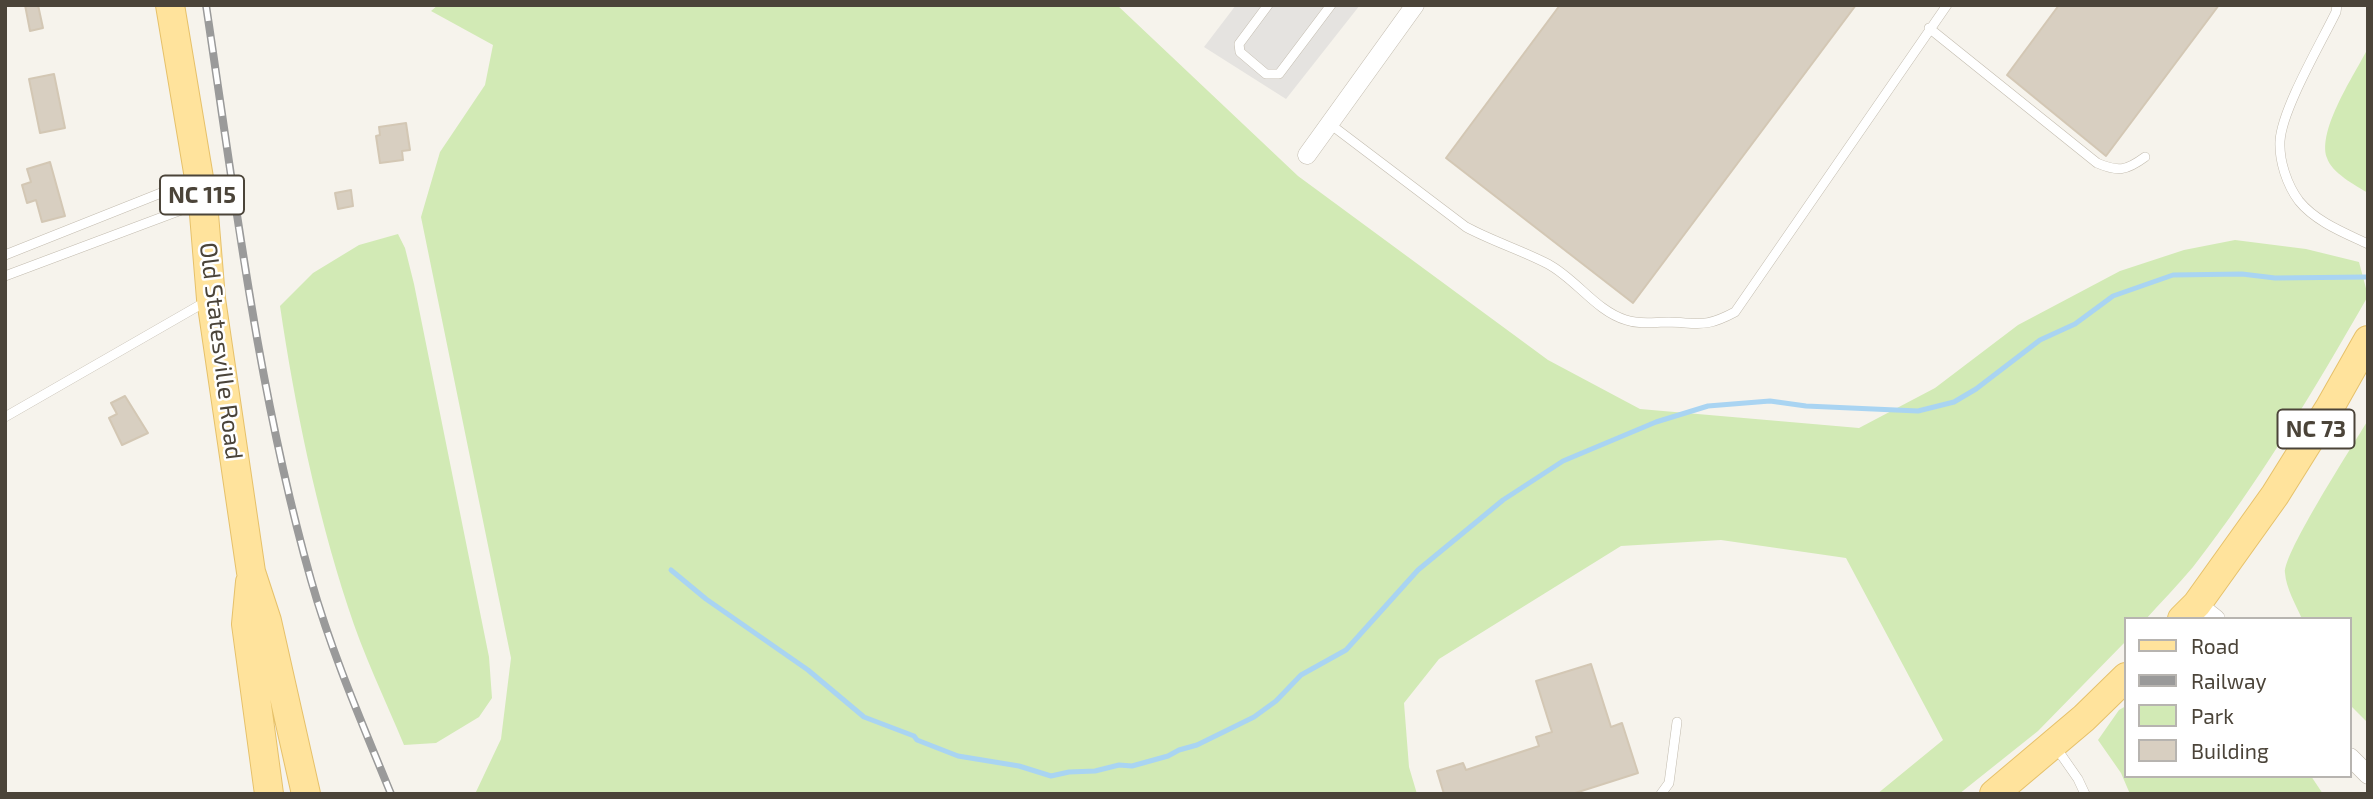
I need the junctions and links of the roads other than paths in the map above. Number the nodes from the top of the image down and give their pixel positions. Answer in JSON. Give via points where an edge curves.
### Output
{"nodes":[{"id":1,"x":170,"y":5,"type":"edge"},
{"id":2,"x":1268,"y":5,"type":"edge"},
{"id":3,"x":1331,"y":5,"type":"edge"},
{"id":4,"x":1415,"y":5,"type":"edge"},
{"id":5,"x":1947,"y":5,"type":"edge"},
{"id":6,"x":2337,"y":5,"type":"edge"},
{"id":7,"x":1929,"y":28,"type":"junction"},
{"id":8,"x":1330,"y":124,"type":"junction"},
{"id":9,"x":1307,"y":155,"type":"dead end"},
{"id":10,"x":2145,"y":158,"type":"dead end"},
{"id":11,"x":202,"y":192,"type":"junction"},
{"id":12,"x":2368,"y":244,"type":"edge"},
{"id":13,"x":5,"y":255,"type":"edge"},
{"id":14,"x":5,"y":276,"type":"edge"},
{"id":15,"x":211,"y":299,"type":"junction"},
{"id":16,"x":2368,"y":340,"type":"edge"},
{"id":17,"x":5,"y":417,"type":"edge"},
{"id":18,"x":251,"y":572,"type":"junction"},
{"id":19,"x":2199,"y":614,"type":"edge"},
{"id":20,"x":2124,"y":679,"type":"edge"},
{"id":21,"x":1677,"y":722,"type":"dead end"},
{"id":22,"x":2054,"y":744,"type":"junction"},
{"id":23,"x":2352,"y":759,"type":"edge"},
{"id":24,"x":2368,"y":775,"type":"edge"},
{"id":25,"x":269,"y":794,"type":"edge"},
{"id":26,"x":306,"y":794,"type":"edge"},
{"id":27,"x":1661,"y":794,"type":"edge"},
{"id":28,"x":1994,"y":794,"type":"edge"},
{"id":29,"x":2085,"y":794,"type":"edge"}],
"edges":[{"from":1,"to":11,"type":"main road","name":"Old Statesville Road","number":"NC 115"},
{"from":2,"to":3,"type":"lane","via":[[1239,44],[1240,52],[1266,74],[1279,74]]},
{"from":4,"to":8,"type":"street"},
{"from":5,"to":7,"type":"lane"},
{"from":6,"to":12,"type":"lane","via":[[2290,105],[2280,139],[2281,160],[2300,203],[2331,226]]},
{"from":7,"to":8,"type":"lane","via":[[1735,312],[1696,325],[1615,316],[1552,266],[1466,226]]},
{"from":7,"to":10,"type":"lane","via":[[2097,163],[2113,170]]},
{"from":8,"to":9,"type":"street"},
{"from":11,"to":13,"type":"lane","via":[[166,191]]},
{"from":11,"to":14,"type":"lane"},
{"from":11,"to":15,"type":"main road","name":"Old Statesville Road","number":"NC 115"},
{"from":15,"to":17,"type":"lane"},
{"from":15,"to":18,"type":"main road","name":"Old Statesville Road","number":"NC 115"},
{"from":16,"to":19,"type":"main road","number":"NC 73"},
{"from":18,"to":25,"type":"main road","name":"Old Statesville Road","number":"NC 115","via":[[246,624]]},
{"from":18,"to":26,"type":"main road","name":"Old Statesville Road","number":"NC 115","via":[[267,621]]},
{"from":20,"to":22,"type":"main road"},
{"from":21,"to":27,"type":"lane","via":[[1669,783]]},
{"from":22,"to":28,"type":"main road"},
{"from":22,"to":29,"type":"lane"},
{"from":23,"to":24,"type":"street"}]}
